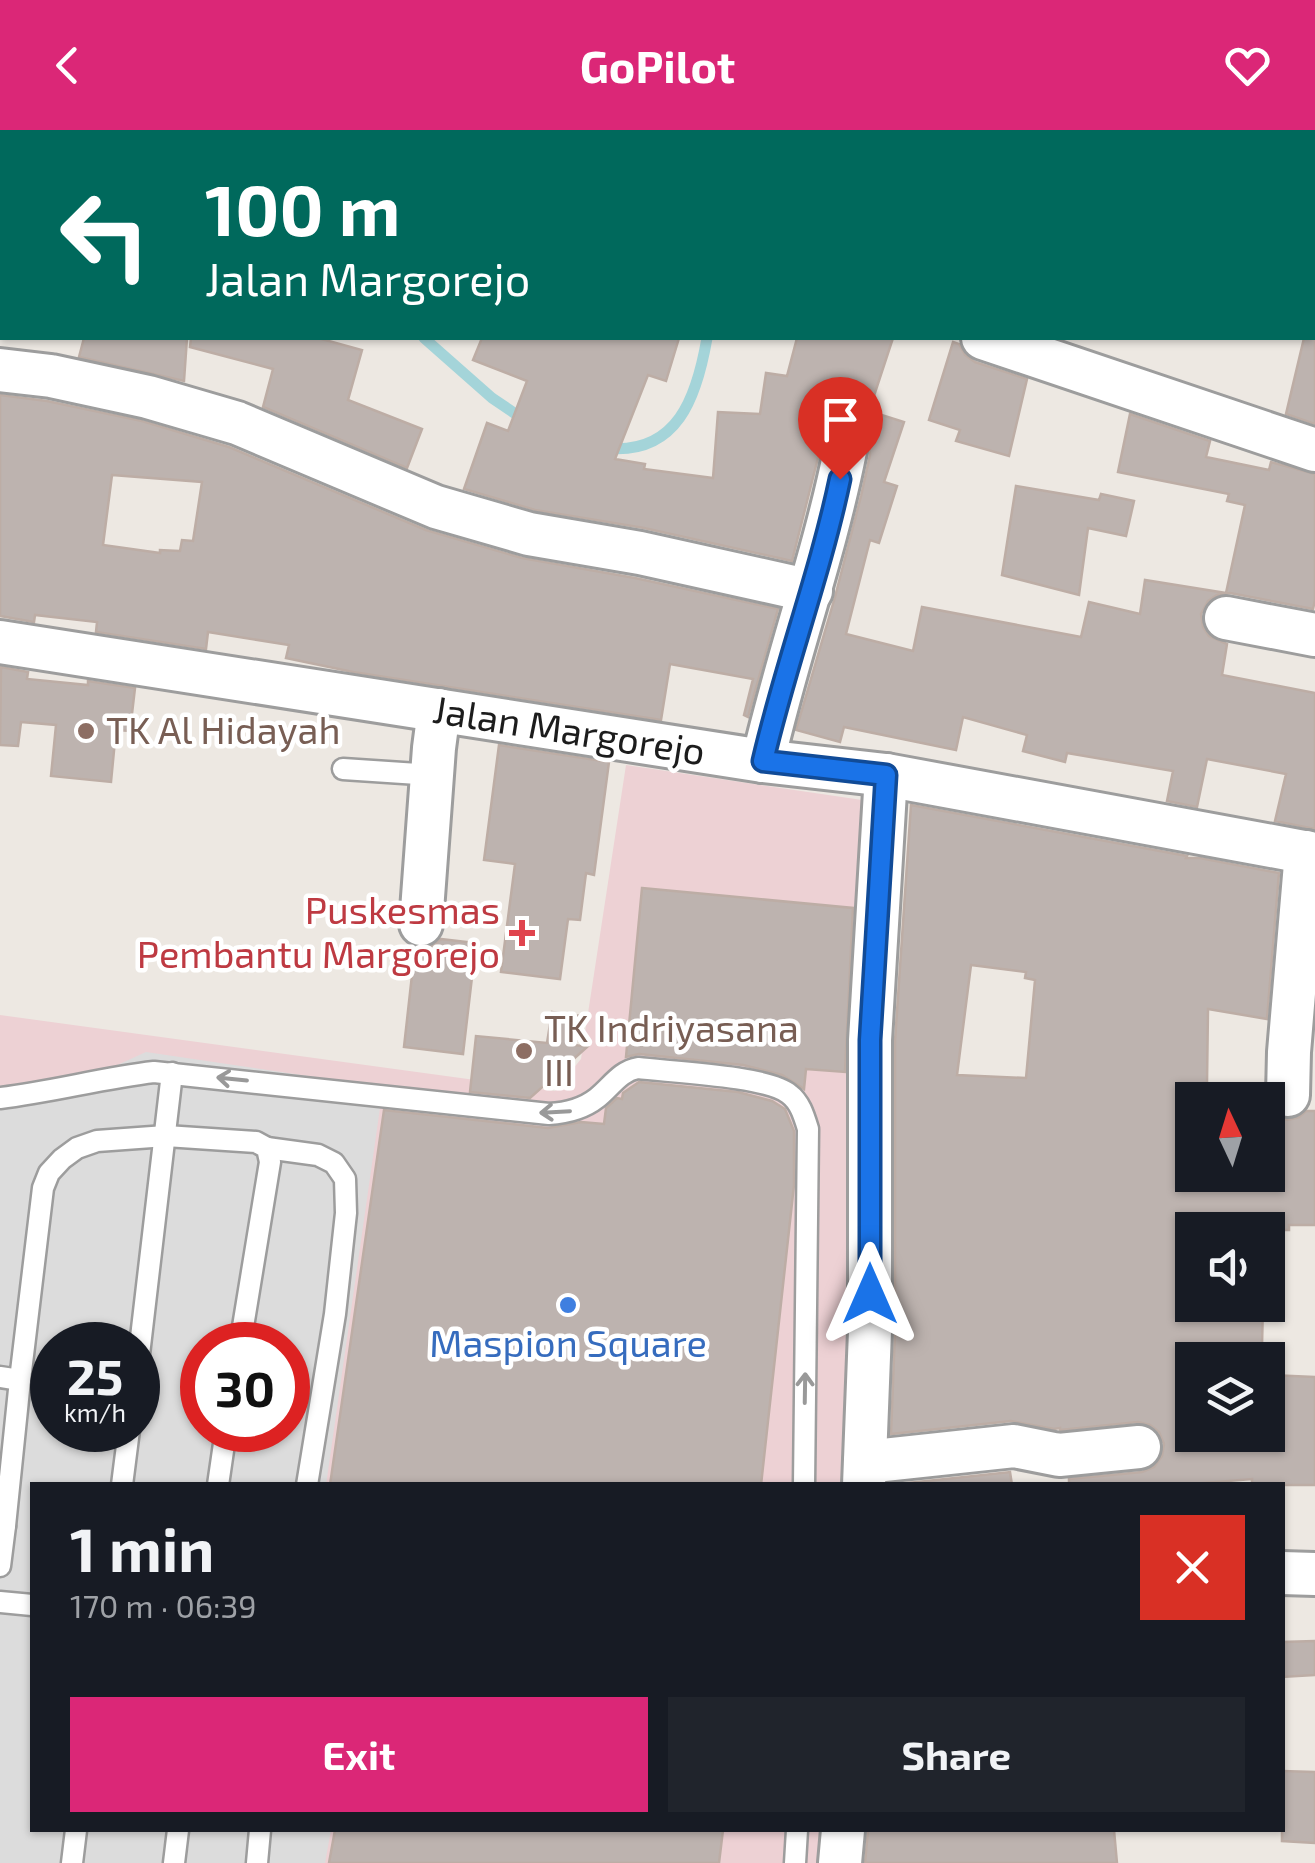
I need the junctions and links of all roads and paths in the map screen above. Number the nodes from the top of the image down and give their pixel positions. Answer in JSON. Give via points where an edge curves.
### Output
{"nodes":[{"id":1,"x":989,"y":340,"type":"edge"},
{"id":2,"x":0,"y":370,"type":"edge"},
{"id":3,"x":1315,"y":450,"type":"edge"},
{"id":4,"x":845,"y":451,"type":"dead end"},
{"id":5,"x":811,"y":591,"type":"junction"},
{"id":6,"x":1226,"y":618,"type":"dead end"},
{"id":7,"x":1315,"y":635,"type":"edge"},
{"id":8,"x":0,"y":642,"type":"edge"},
{"id":9,"x":439,"y":710,"type":"junction"},
{"id":10,"x":763,"y":761,"type":"junction"},
{"id":11,"x":343,"y":769,"type":"dead end"},
{"id":12,"x":433,"y":775,"type":"junction"},
{"id":13,"x":886,"y":775,"type":"junction"},
{"id":14,"x":1310,"y":853,"type":"edge"},
{"id":15,"x":421,"y":924,"type":"dead end"},
{"id":16,"x":172,"y":1072,"type":"junction"},
{"id":17,"x":1288,"y":1095,"type":"dead end"},
{"id":18,"x":0,"y":1098,"type":"edge"},
{"id":19,"x":166,"y":1136,"type":"junction"},
{"id":20,"x":267,"y":1148,"type":"junction"},
{"id":21,"x":143,"y":1322,"type":"edge"},
{"id":22,"x":244,"y":1322,"type":"edge"},
{"id":23,"x":10,"y":1378,"type":"edge"},
{"id":24,"x":1139,"y":1447,"type":"dead end"},
{"id":25,"x":126,"y":1452,"type":"edge"},
{"id":26,"x":223,"y":1452,"type":"edge"},
{"id":27,"x":864,"y":1473,"type":"edge"},
{"id":28,"x":122,"y":1482,"type":"edge"},
{"id":29,"x":218,"y":1482,"type":"edge"},
{"id":30,"x":307,"y":1482,"type":"edge"},
{"id":31,"x":804,"y":1482,"type":"edge"},
{"id":32,"x":3,"y":1525,"type":"edge"},
{"id":33,"x":0,"y":1566,"type":"edge"},
{"id":34,"x":1285,"y":1574,"type":"edge"},
{"id":35,"x":1315,"y":1574,"type":"edge"},
{"id":36,"x":0,"y":1602,"type":"edge"},
{"id":37,"x":30,"y":1604,"type":"edge"},
{"id":38,"x":76,"y":1832,"type":"edge"},
{"id":39,"x":178,"y":1832,"type":"edge"},
{"id":40,"x":260,"y":1832,"type":"edge"},
{"id":41,"x":797,"y":1832,"type":"edge"},
{"id":42,"x":843,"y":1832,"type":"edge"},
{"id":43,"x":72,"y":1863,"type":"edge"},
{"id":44,"x":174,"y":1863,"type":"edge"},
{"id":45,"x":258,"y":1863,"type":"edge"},
{"id":46,"x":795,"y":1863,"type":"edge"},
{"id":47,"x":840,"y":1863,"type":"edge"}],
"edges":[{"from":1,"to":3,"type":"street"},
{"from":2,"to":5,"type":"street","via":[[51,376],[237,423],[436,507],[530,534]]},
{"from":4,"to":5,"type":"street"},
{"from":5,"to":10,"type":"street"},
{"from":6,"to":7,"type":"street"},
{"from":8,"to":9,"type":"street","name":"Jalan Margorejo"},
{"from":9,"to":10,"type":"street","name":"Jalan Margorejo"},
{"from":9,"to":12,"type":"street"},
{"from":10,"to":13,"type":"street","name":"Jalan Margorejo"},
{"from":11,"to":12,"type":"lane"},
{"from":12,"to":15,"type":"street"},
{"from":13,"to":14,"type":"street","name":"Jalan Margorejo"},
{"from":13,"to":27,"type":"street","via":[[870,1040]]},
{"from":14,"to":17,"type":"street"},
{"from":16,"to":18,"type":"lane"},
{"from":16,"to":19,"type":"lane"},
{"from":31,"to":16,"type":"lane","one_way":true,"via":[[808,1129],[781,1088],[638,1068],[583,1107],[549,1114]]},
{"from":19,"to":20,"type":"lane"},
{"from":19,"to":21,"type":"lane"},
{"from":19,"to":23,"type":"lane","via":[[97,1141],[77,1148],[49,1173]]},
{"from":20,"to":22,"type":"lane"},
{"from":20,"to":30,"type":"lane","via":[[318,1156],[334,1163],[345,1179],[335,1314]]},
{"from":23,"to":32,"type":"lane"},
{"from":24,"to":27,"type":"street","via":[[1059,1455],[1014,1446]]},
{"from":25,"to":28,"type":"lane"},
{"from":26,"to":29,"type":"lane"},
{"from":32,"to":33,"type":"lane"},
{"from":34,"to":35,"type":"street"},
{"from":36,"to":37,"type":"lane"},
{"from":38,"to":43,"type":"lane"},
{"from":39,"to":44,"type":"lane"},
{"from":40,"to":45,"type":"lane"},
{"from":41,"to":46,"type":"lane"},
{"from":42,"to":47,"type":"street"}]}
